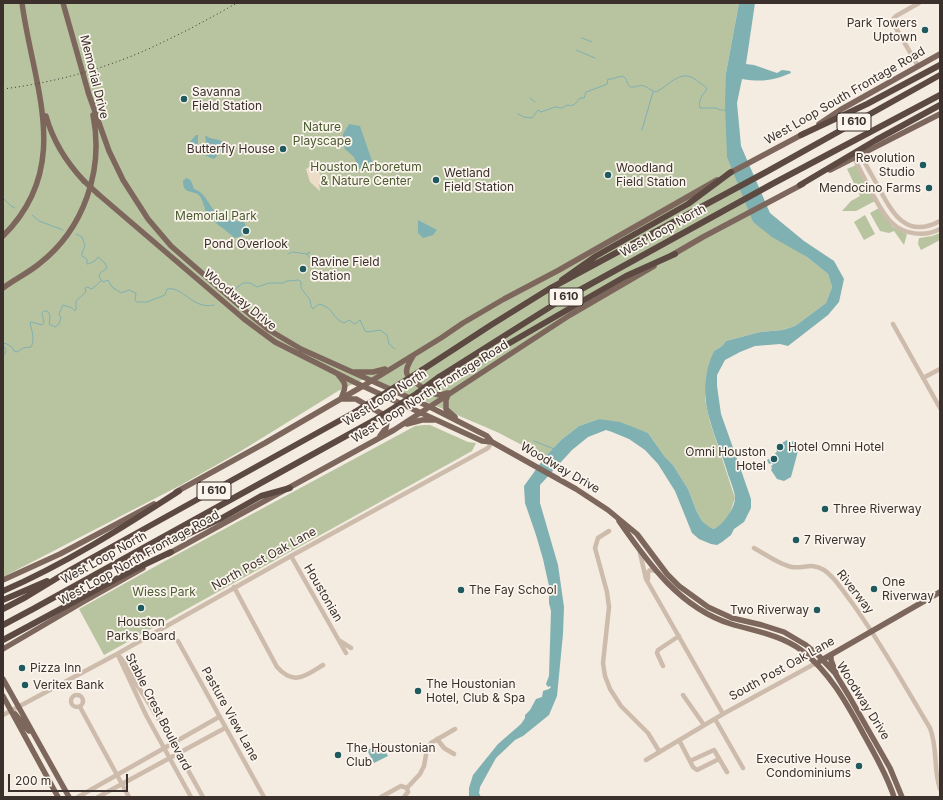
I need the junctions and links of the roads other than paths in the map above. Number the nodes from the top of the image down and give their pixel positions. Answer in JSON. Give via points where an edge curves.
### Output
{"nodes":[{"id":1,"x":22,"y":3,"type":"edge"},
{"id":2,"x":64,"y":3,"type":"edge"},
{"id":3,"x":919,"y":3,"type":"edge"},
{"id":4,"x":940,"y":54,"type":"edge"},
{"id":5,"x":940,"y":64,"type":"edge"},
{"id":6,"x":918,"y":66,"type":"junction"},
{"id":7,"x":940,"y":74,"type":"edge"},
{"id":8,"x":88,"y":92,"type":"junction"},
{"id":9,"x":940,"y":95,"type":"edge"},
{"id":10,"x":40,"y":96,"type":"junction"},
{"id":11,"x":940,"y":105,"type":"edge"},
{"id":12,"x":940,"y":114,"type":"edge"},
{"id":13,"x":801,"y":135,"type":"junction"},
{"id":14,"x":861,"y":155,"type":"junction"},
{"id":15,"x":854,"y":158,"type":"junction"},
{"id":16,"x":731,"y":172,"type":"junction"},
{"id":17,"x":800,"y":185,"type":"junction"},
{"id":18,"x":885,"y":200,"type":"junction"},
{"id":19,"x":879,"y":204,"type":"junction"},
{"id":20,"x":940,"y":221,"type":"edge"},
{"id":21,"x":940,"y":229,"type":"edge"},
{"id":22,"x":3,"y":236,"type":"edge"},
{"id":23,"x":675,"y":254,"type":"junction"},
{"id":24,"x":205,"y":276,"type":"junction"},
{"id":25,"x":201,"y":282,"type":"junction"},
{"id":26,"x":3,"y":288,"type":"edge"},
{"id":27,"x":549,"y":289,"type":"junction"},
{"id":28,"x":893,"y":324,"type":"dead end"},
{"id":29,"x":413,"y":356,"type":"junction"},
{"id":30,"x":393,"y":367,"type":"junction"},
{"id":31,"x":940,"y":369,"type":"edge"},
{"id":32,"x":350,"y":371,"type":"junction"},
{"id":33,"x":339,"y":375,"type":"junction"},
{"id":34,"x":924,"y":378,"type":"junction"},
{"id":35,"x":441,"y":380,"type":"junction"},
{"id":36,"x":370,"y":381,"type":"junction"},
{"id":37,"x":363,"y":386,"type":"junction"},
{"id":38,"x":454,"y":390,"type":"junction"},
{"id":39,"x":448,"y":395,"type":"junction"},
{"id":40,"x":341,"y":398,"type":"junction"},
{"id":41,"x":430,"y":407,"type":"junction"},
{"id":42,"x":940,"y":408,"type":"edge"},
{"id":43,"x":421,"y":412,"type":"junction"},
{"id":44,"x":437,"y":420,"type":"junction"},
{"id":45,"x":465,"y":425,"type":"junction"},
{"id":46,"x":394,"y":430,"type":"junction"},
{"id":47,"x":377,"y":440,"type":"junction"},
{"id":48,"x":492,"y":442,"type":"junction"},
{"id":49,"x":290,"y":488,"type":"junction"},
{"id":50,"x":179,"y":491,"type":"junction"},
{"id":51,"x":615,"y":516,"type":"junction"},
{"id":52,"x":609,"y":531,"type":"dead end"},
{"id":53,"x":754,"y":548,"type":"dead end"},
{"id":54,"x":638,"y":549,"type":"junction"},
{"id":55,"x":171,"y":552,"type":"junction"},
{"id":56,"x":291,"y":556,"type":"junction"},
{"id":57,"x":121,"y":561,"type":"junction"},
{"id":58,"x":72,"y":569,"type":"junction"},
{"id":59,"x":656,"y":571,"type":"junction"},
{"id":60,"x":668,"y":579,"type":"junction"},
{"id":61,"x":3,"y":580,"type":"edge"},
{"id":62,"x":650,"y":584,"type":"junction"},
{"id":63,"x":234,"y":587,"type":"junction"},
{"id":64,"x":3,"y":590,"type":"edge"},
{"id":65,"x":940,"y":592,"type":"edge"},
{"id":66,"x":3,"y":600,"type":"edge"},
{"id":67,"x":3,"y":609,"type":"edge"},
{"id":68,"x":707,"y":609,"type":"junction"},
{"id":69,"x":752,"y":622,"type":"junction"},
{"id":70,"x":3,"y":625,"type":"edge"},
{"id":71,"x":750,"y":629,"type":"junction"},
{"id":72,"x":872,"y":631,"type":"junction"},
{"id":73,"x":679,"y":636,"type":"junction"},
{"id":74,"x":5,"y":639,"type":"edge"},
{"id":75,"x":338,"y":640,"type":"junction"},
{"id":76,"x":178,"y":641,"type":"dead end"},
{"id":77,"x":6,"y":646,"type":"edge"},
{"id":78,"x":351,"y":648,"type":"dead end"},
{"id":79,"x":3,"y":649,"type":"edge"},
{"id":80,"x":346,"y":653,"type":"dead end"},
{"id":81,"x":117,"y":654,"type":"junction"},
{"id":82,"x":830,"y":654,"type":"junction"},
{"id":83,"x":823,"y":659,"type":"junction"},
{"id":84,"x":816,"y":663,"type":"junction"},
{"id":85,"x":323,"y":666,"type":"dead end"},
{"id":86,"x":663,"y":666,"type":"dead end"},
{"id":87,"x":836,"y":676,"type":"junction"},
{"id":88,"x":3,"y":679,"type":"edge"},
{"id":89,"x":684,"y":695,"type":"dead end"},
{"id":90,"x":3,"y":696,"type":"edge"},
{"id":91,"x":18,"y":706,"type":"junction"},
{"id":92,"x":80,"y":707,"type":"dead end"},
{"id":93,"x":11,"y":710,"type":"junction"},
{"id":94,"x":723,"y":714,"type":"junction"},
{"id":95,"x":3,"y":715,"type":"edge"},
{"id":96,"x":219,"y":717,"type":"junction"},
{"id":97,"x":857,"y":717,"type":"junction"},
{"id":98,"x":715,"y":719,"type":"junction"},
{"id":99,"x":704,"y":725,"type":"junction"},
{"id":100,"x":225,"y":728,"type":"junction"},
{"id":101,"x":455,"y":729,"type":"dead end"},
{"id":102,"x":437,"y":739,"type":"junction"},
{"id":103,"x":679,"y":740,"type":"junction"},
{"id":104,"x":173,"y":743,"type":"junction"},
{"id":105,"x":41,"y":746,"type":"junction"},
{"id":106,"x":164,"y":748,"type":"junction"},
{"id":107,"x":660,"y":751,"type":"junction"},
{"id":108,"x":179,"y":753,"type":"junction"},
{"id":109,"x":454,"y":754,"type":"dead end"},
{"id":110,"x":169,"y":758,"type":"junction"},
{"id":111,"x":719,"y":759,"type":"junction"},
{"id":112,"x":646,"y":760,"type":"dead end"},
{"id":113,"x":690,"y":761,"type":"junction"},
{"id":114,"x":744,"y":768,"type":"dead end"},
{"id":115,"x":727,"y":772,"type":"dead end"},
{"id":116,"x":889,"y":774,"type":"junction"},
{"id":117,"x":117,"y":775,"type":"junction"},
{"id":118,"x":100,"y":785,"type":"junction"},
{"id":119,"x":122,"y":785,"type":"junction"},
{"id":120,"x":408,"y":788,"type":"junction"},
{"id":121,"x":940,"y":789,"type":"edge"},
{"id":122,"x":105,"y":793,"type":"junction"},
{"id":123,"x":58,"y":797,"type":"edge"},
{"id":124,"x":69,"y":797,"type":"edge"},
{"id":125,"x":78,"y":797,"type":"edge"},
{"id":126,"x":98,"y":797,"type":"edge"},
{"id":127,"x":129,"y":797,"type":"edge"},
{"id":128,"x":191,"y":797,"type":"edge"},
{"id":129,"x":203,"y":797,"type":"edge"},
{"id":130,"x":264,"y":797,"type":"edge"},
{"id":131,"x":381,"y":797,"type":"edge"},
{"id":132,"x":404,"y":797,"type":"edge"},
{"id":133,"x":894,"y":797,"type":"edge"},
{"id":134,"x":902,"y":797,"type":"edge"}],
"edges":[{"from":1,"to":10,"type":"main road"},
{"from":2,"to":8,"type":"main road","name":"Memorial Drive"},
{"from":3,"to":6,"type":"street","via":[[896,16],[893,23]]},
{"from":4,"to":6,"type":"main road","name":"West Loop South Frontage Road"},
{"from":5,"to":13,"type":"highway","via":[[867,104]]},
{"from":6,"to":13,"type":"main road","name":"West Loop South Frontage Road"},
{"from":7,"to":27,"type":"highway","name":"West Loop North","number":"I 610","via":[[768,171]]},
{"from":8,"to":24,"type":"main road","name":"Woodway Drive","via":[[109,151],[130,193],[160,234]]},
{"from":8,"to":26,"type":"main road","name":"Memorial Drive","via":[[96,143],[94,173],[87,197],[72,228],[51,252],[40,263]]},
{"from":9,"to":35,"type":"highway","name":"West Loop North","number":"I 610","via":[[558,302]]},
{"from":10,"to":22,"type":"main road","via":[[44,130],[41,169],[32,196],[15,223]]},
{"from":10,"to":25,"type":"main road","name":"Woodway Drive","bridge":true,"via":[[50,131],[57,145],[84,181]]},
{"from":11,"to":17,"type":"highway"},
{"from":12,"to":14,"type":"main road"},
{"from":13,"to":16,"type":"main road","name":"West Loop South Frontage Road"},
{"from":14,"to":15,"type":"main road"},
{"from":14,"to":18,"type":"street"},
{"from":15,"to":17,"type":"main road"},
{"from":15,"to":19,"type":"street"},
{"from":16,"to":27,"type":"highway","via":[[688,204],[596,256]]},
{"from":16,"to":29,"type":"main road","via":[[504,299]]},
{"from":17,"to":23,"type":"main road","name":"West Loop North Frontage Road"},
{"from":18,"to":19,"type":"street"},
{"from":18,"to":20,"type":"street","via":[[896,217],[904,223],[929,226]]},
{"from":19,"to":21,"type":"street","via":[[891,223],[903,230],[923,234]]},
{"from":23,"to":35,"type":"highway","via":[[626,276]]},
{"from":23,"to":38,"type":"main road","name":"West Loop North Frontage Road","via":[[570,315]]},
{"from":24,"to":25,"type":"main road"},
{"from":24,"to":32,"type":"main road","name":"Woodway Drive","via":[[280,337]]},
{"from":25,"to":33,"type":"main road","name":"Woodway Drive","via":[[264,335]]},
{"from":27,"to":58,"type":"highway","name":"West Loop North","number":"I 610","bridge":true,"via":[[355,412]]},
{"from":28,"to":34,"type":"street"},
{"from":29,"to":30,"type":"main road"},
{"from":29,"to":38,"type":"main road","via":[[406,372],[409,378],[435,394],[442,395]]},
{"from":30,"to":32,"type":"main road","via":[[373,372]]},
{"from":30,"to":36,"type":"main road"},
{"from":31,"to":34,"type":"street"},
{"from":32,"to":36,"type":"main road","name":"Woodway Drive"},
{"from":33,"to":37,"type":"main road","name":"Woodway Drive"},
{"from":33,"to":40,"type":"main road","via":[[346,387]]},
{"from":34,"to":42,"type":"street"},
{"from":35,"to":57,"type":"highway","name":"West Loop North","number":"I 610","bridge":true,"via":[[373,421]]},
{"from":36,"to":37,"type":"main road"},
{"from":36,"to":41,"type":"main road","name":"Woodway Drive"},
{"from":37,"to":40,"type":"main road"},
{"from":37,"to":43,"type":"main road","name":"Woodway Drive"},
{"from":38,"to":39,"type":"main road","name":"West Loop North Frontage Road"},
{"from":39,"to":41,"type":"main road","name":"West Loop North Frontage Road"},
{"from":39,"to":45,"type":"main road","via":[[446,409]]},
{"from":40,"to":47,"type":"main road","via":[[356,399],[384,415],[386,428]]},
{"from":40,"to":50,"type":"main road"},
{"from":41,"to":43,"type":"main road","name":"West Loop North Frontage Road"},
{"from":41,"to":45,"type":"main road","name":"Woodway Drive"},
{"from":43,"to":44,"type":"main road","name":"Woodway Drive"},
{"from":43,"to":46,"type":"main road","name":"West Loop North Frontage Road"},
{"from":44,"to":46,"type":"main road","via":[[412,422]]},
{"from":44,"to":48,"type":"main road","name":"Woodway Drive","via":[[482,441]]},
{"from":45,"to":48,"type":"main road","name":"Woodway Drive","via":[[487,436]]},
{"from":46,"to":47,"type":"main road","name":"West Loop North Frontage Road"},
{"from":47,"to":49,"type":"main road","name":"West Loop North Frontage Road"},
{"from":48,"to":51,"type":"main road","name":"Woodway Drive","via":[[576,489]]},
{"from":48,"to":56,"type":"street","name":"North Post Oak Lane","via":[[488,448]]},
{"from":49,"to":55,"type":"main road","name":"West Loop North Frontage Road"},
{"from":49,"to":57,"type":"highway","via":[[261,496],[222,518],[158,548]]},
{"from":50,"to":61,"type":"main road","via":[[60,554]]},
{"from":50,"to":64,"type":"highway","via":[[65,561]]},
{"from":51,"to":54,"type":"main road","name":"Woodway Drive"},
{"from":51,"to":60,"type":"main road","name":"Woodway Drive","via":[[638,534]]},
{"from":52,"to":107,"type":"street","via":[[598,538],[595,548],[609,607],[603,663],[605,676],[621,706],[648,734]]},
{"from":53,"to":72,"type":"street","name":"Riverway","via":[[785,565],[817,566],[826,571],[834,578]]},
{"from":54,"to":59,"type":"main road","name":"Woodway Drive"},
{"from":54,"to":62,"type":"street","name":"South Post Oak Lane","via":[[643,561],[644,574]]},
{"from":55,"to":74,"type":"highway"},
{"from":55,"to":77,"type":"main road","name":"West Loop North Frontage Road"},
{"from":56,"to":63,"type":"street","name":"North Post Oak Lane"},
{"from":56,"to":75,"type":"street","name":"Houstonian"},
{"from":57,"to":70,"type":"highway","name":"West Loop North","number":"I 610"},
{"from":58,"to":66,"type":"highway"},
{"from":58,"to":67,"type":"highway","name":"West Loop North","number":"I 610"},
{"from":59,"to":60,"type":"main road","name":"Woodway Drive"},
{"from":59,"to":62,"type":"street","via":[[648,572]]},
{"from":60,"to":68,"type":"main road","name":"Woodway Drive","via":[[687,601]]},
{"from":62,"to":73,"type":"street","name":"South Post Oak Lane"},
{"from":63,"to":81,"type":"street","name":"North Post Oak Lane"},
{"from":63,"to":85,"type":"street","via":[[283,674],[296,678]]},
{"from":65,"to":72,"type":"main road","name":"South Post Oak Lane"},
{"from":68,"to":69,"type":"main road","name":"Woodway Drive"},
{"from":68,"to":71,"type":"main road","name":"Woodway Drive","via":[[730,624]]},
{"from":69,"to":71,"type":"main road"},
{"from":69,"to":83,"type":"main road","name":"Woodway Drive","via":[[784,632]]},
{"from":71,"to":84,"type":"main road","name":"Woodway Drive","via":[[782,639],[800,649]]},
{"from":72,"to":82,"type":"main road","name":"South Post Oak Lane"},
{"from":72,"to":121,"type":"street","name":"Riverway","via":[[930,728],[935,745],[936,775]]},
{"from":73,"to":86,"type":"street","via":[[658,650]]},
{"from":73,"to":94,"type":"street","name":"South Post Oak Lane"},
{"from":75,"to":78,"type":"street","name":"Houstonian"},
{"from":75,"to":80,"type":"street","name":"Houstonian"},
{"from":76,"to":96,"type":"street","name":"Pasture View Lane"},
{"from":77,"to":79,"type":"main road","name":"West Loop North Frontage Road"},
{"from":81,"to":91,"type":"street","name":"North Post Oak Lane"},
{"from":81,"to":104,"type":"street","name":"Stable Crest Boulevard","via":[[156,712]]},
{"from":81,"to":106,"type":"street","name":"Stable Crest Boulevard"},
{"from":82,"to":83,"type":"main road","name":"South Post Oak Lane"},
{"from":82,"to":87,"type":"main road"},
{"from":83,"to":84,"type":"main road","name":"South Post Oak Lane"},
{"from":83,"to":87,"type":"main road","name":"Woodway Drive"},
{"from":84,"to":94,"type":"street","name":"South Post Oak Lane"},
{"from":84,"to":97,"type":"main road","name":"Woodway Drive"},
{"from":87,"to":97,"type":"main road","name":"Woodway Drive"},
{"from":88,"to":91,"type":"main road"},
{"from":89,"to":99,"type":"street"},
{"from":90,"to":93,"type":"main road"},
{"from":91,"to":93,"type":"street","name":"North Post Oak Lane"},
{"from":91,"to":105,"type":"main road"},
{"from":92,"to":117,"type":"street"},
{"from":93,"to":95,"type":"street","name":"North Post Oak Lane"},
{"from":93,"to":105,"type":"main road"},
{"from":93,"to":123,"type":"main road"},
{"from":94,"to":98,"type":"street"},
{"from":96,"to":100,"type":"street","name":"Pasture View Lane"},
{"from":96,"to":104,"type":"street"},
{"from":97,"to":116,"type":"main road","name":"Woodway Drive"},
{"from":98,"to":99,"type":"street"},
{"from":98,"to":114,"type":"street"},
{"from":99,"to":103,"type":"street"},
{"from":100,"to":108,"type":"street"},
{"from":100,"to":130,"type":"street","name":"Pasture View Lane"},
{"from":101,"to":102,"type":"street"},
{"from":102,"to":109,"type":"street","via":[[444,748]]},
{"from":102,"to":120,"type":"street","via":[[427,748],[424,766]]},
{"from":103,"to":107,"type":"street"},
{"from":103,"to":113,"type":"street"},
{"from":104,"to":106,"type":"street"},
{"from":104,"to":108,"type":"street","name":"Stable Crest Boulevard"},
{"from":105,"to":124,"type":"main road"},
{"from":106,"to":110,"type":"street","name":"Stable Crest Boulevard"},
{"from":106,"to":117,"type":"street"},
{"from":107,"to":112,"type":"street"},
{"from":108,"to":110,"type":"street"},
{"from":108,"to":129,"type":"street","name":"Stable Crest Boulevard"},
{"from":110,"to":119,"type":"street"},
{"from":110,"to":128,"type":"street","name":"Stable Crest Boulevard"},
{"from":111,"to":113,"type":"street","via":[[699,770],[695,769]]},
{"from":111,"to":113,"type":"street","via":[[714,750]]},
{"from":111,"to":115,"type":"street"},
{"from":116,"to":133,"type":"main road","name":"Woodway Drive"},
{"from":116,"to":134,"type":"main road","name":"Woodway Drive"},
{"from":117,"to":118,"type":"street"},
{"from":117,"to":119,"type":"street"},
{"from":118,"to":122,"type":"street"},
{"from":118,"to":125,"type":"street"},
{"from":119,"to":122,"type":"street"},
{"from":119,"to":127,"type":"street"},
{"from":120,"to":131,"type":"street","via":[[401,786]]},
{"from":120,"to":132,"type":"street"},
{"from":122,"to":126,"type":"street"}]}
